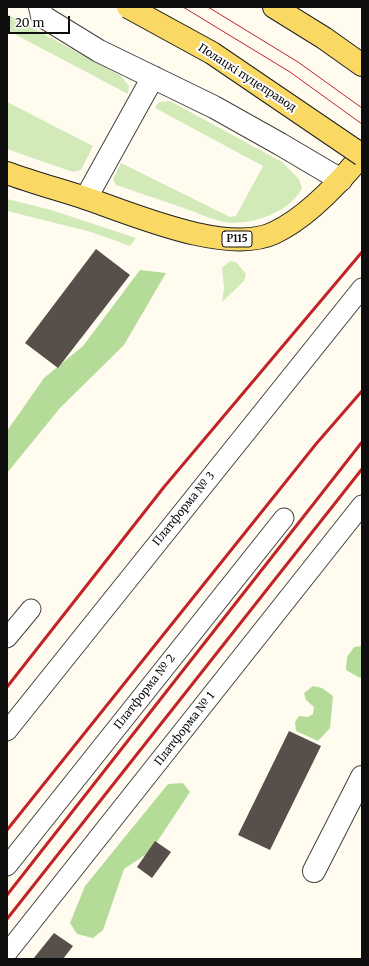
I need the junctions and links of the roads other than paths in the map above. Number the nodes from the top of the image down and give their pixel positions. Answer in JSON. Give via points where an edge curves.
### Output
{"nodes":[{"id":1,"x":40,"y":7,"type":"edge"},
{"id":2,"x":128,"y":7,"type":"edge"},
{"id":3,"x":274,"y":7,"type":"edge"},
{"id":4,"x":303,"y":7,"type":"edge"},
{"id":5,"x":324,"y":38,"type":"junction"},
{"id":6,"x":362,"y":65,"type":"edge"},
{"id":7,"x":153,"y":77,"type":"junction"},
{"id":8,"x":362,"y":155,"type":"edge"},
{"id":9,"x":7,"y":173,"type":"edge"},
{"id":10,"x":341,"y":180,"type":"junction"},
{"id":11,"x":7,"y":181,"type":"edge"},
{"id":12,"x":33,"y":183,"type":"junction"},
{"id":13,"x":86,"y":198,"type":"junction"},
{"id":14,"x":362,"y":288,"type":"edge"},
{"id":15,"x":362,"y":504,"type":"edge"},
{"id":16,"x":284,"y":518,"type":"dead end"},
{"id":17,"x":31,"y":609,"type":"dead end"},
{"id":18,"x":7,"y":638,"type":"edge"},
{"id":19,"x":7,"y":731,"type":"edge"},
{"id":20,"x":362,"y":776,"type":"edge"},
{"id":21,"x":7,"y":866,"type":"edge"},
{"id":22,"x":314,"y":871,"type":"dead end"},
{"id":23,"x":7,"y":952,"type":"edge"}],
"edges":[{"from":1,"to":7,"type":"street","via":[[42,16],[99,50]]},
{"from":2,"to":8,"type":"main road","name":"Полацкі пуцеправод","number":"Р115","bridge":true,"via":[[212,53]]},
{"from":3,"to":5,"type":"main road"},
{"from":4,"to":5,"type":"main road"},
{"from":5,"to":6,"type":"main road"},
{"from":7,"to":10,"type":"street","via":[[280,144]]},
{"from":7,"to":13,"type":"street"},
{"from":8,"to":10,"type":"main road","number":"Р115"},
{"from":9,"to":12,"type":"main road","number":"Р115"},
{"from":10,"to":13,"type":"main road","number":"Р115","via":[[306,212],[274,233],[248,240],[222,238],[178,229]]},
{"from":11,"to":12,"type":"street"},
{"from":12,"to":13,"type":"main road","number":"Р115"},
{"from":14,"to":19,"type":"street","name":"Платформа № 3"},
{"from":15,"to":23,"type":"street","name":"Платформа № 1"},
{"from":16,"to":21,"type":"street","name":"Платформа № 2"},
{"from":17,"to":18,"type":"street"},
{"from":20,"to":22,"type":"street"}]}
